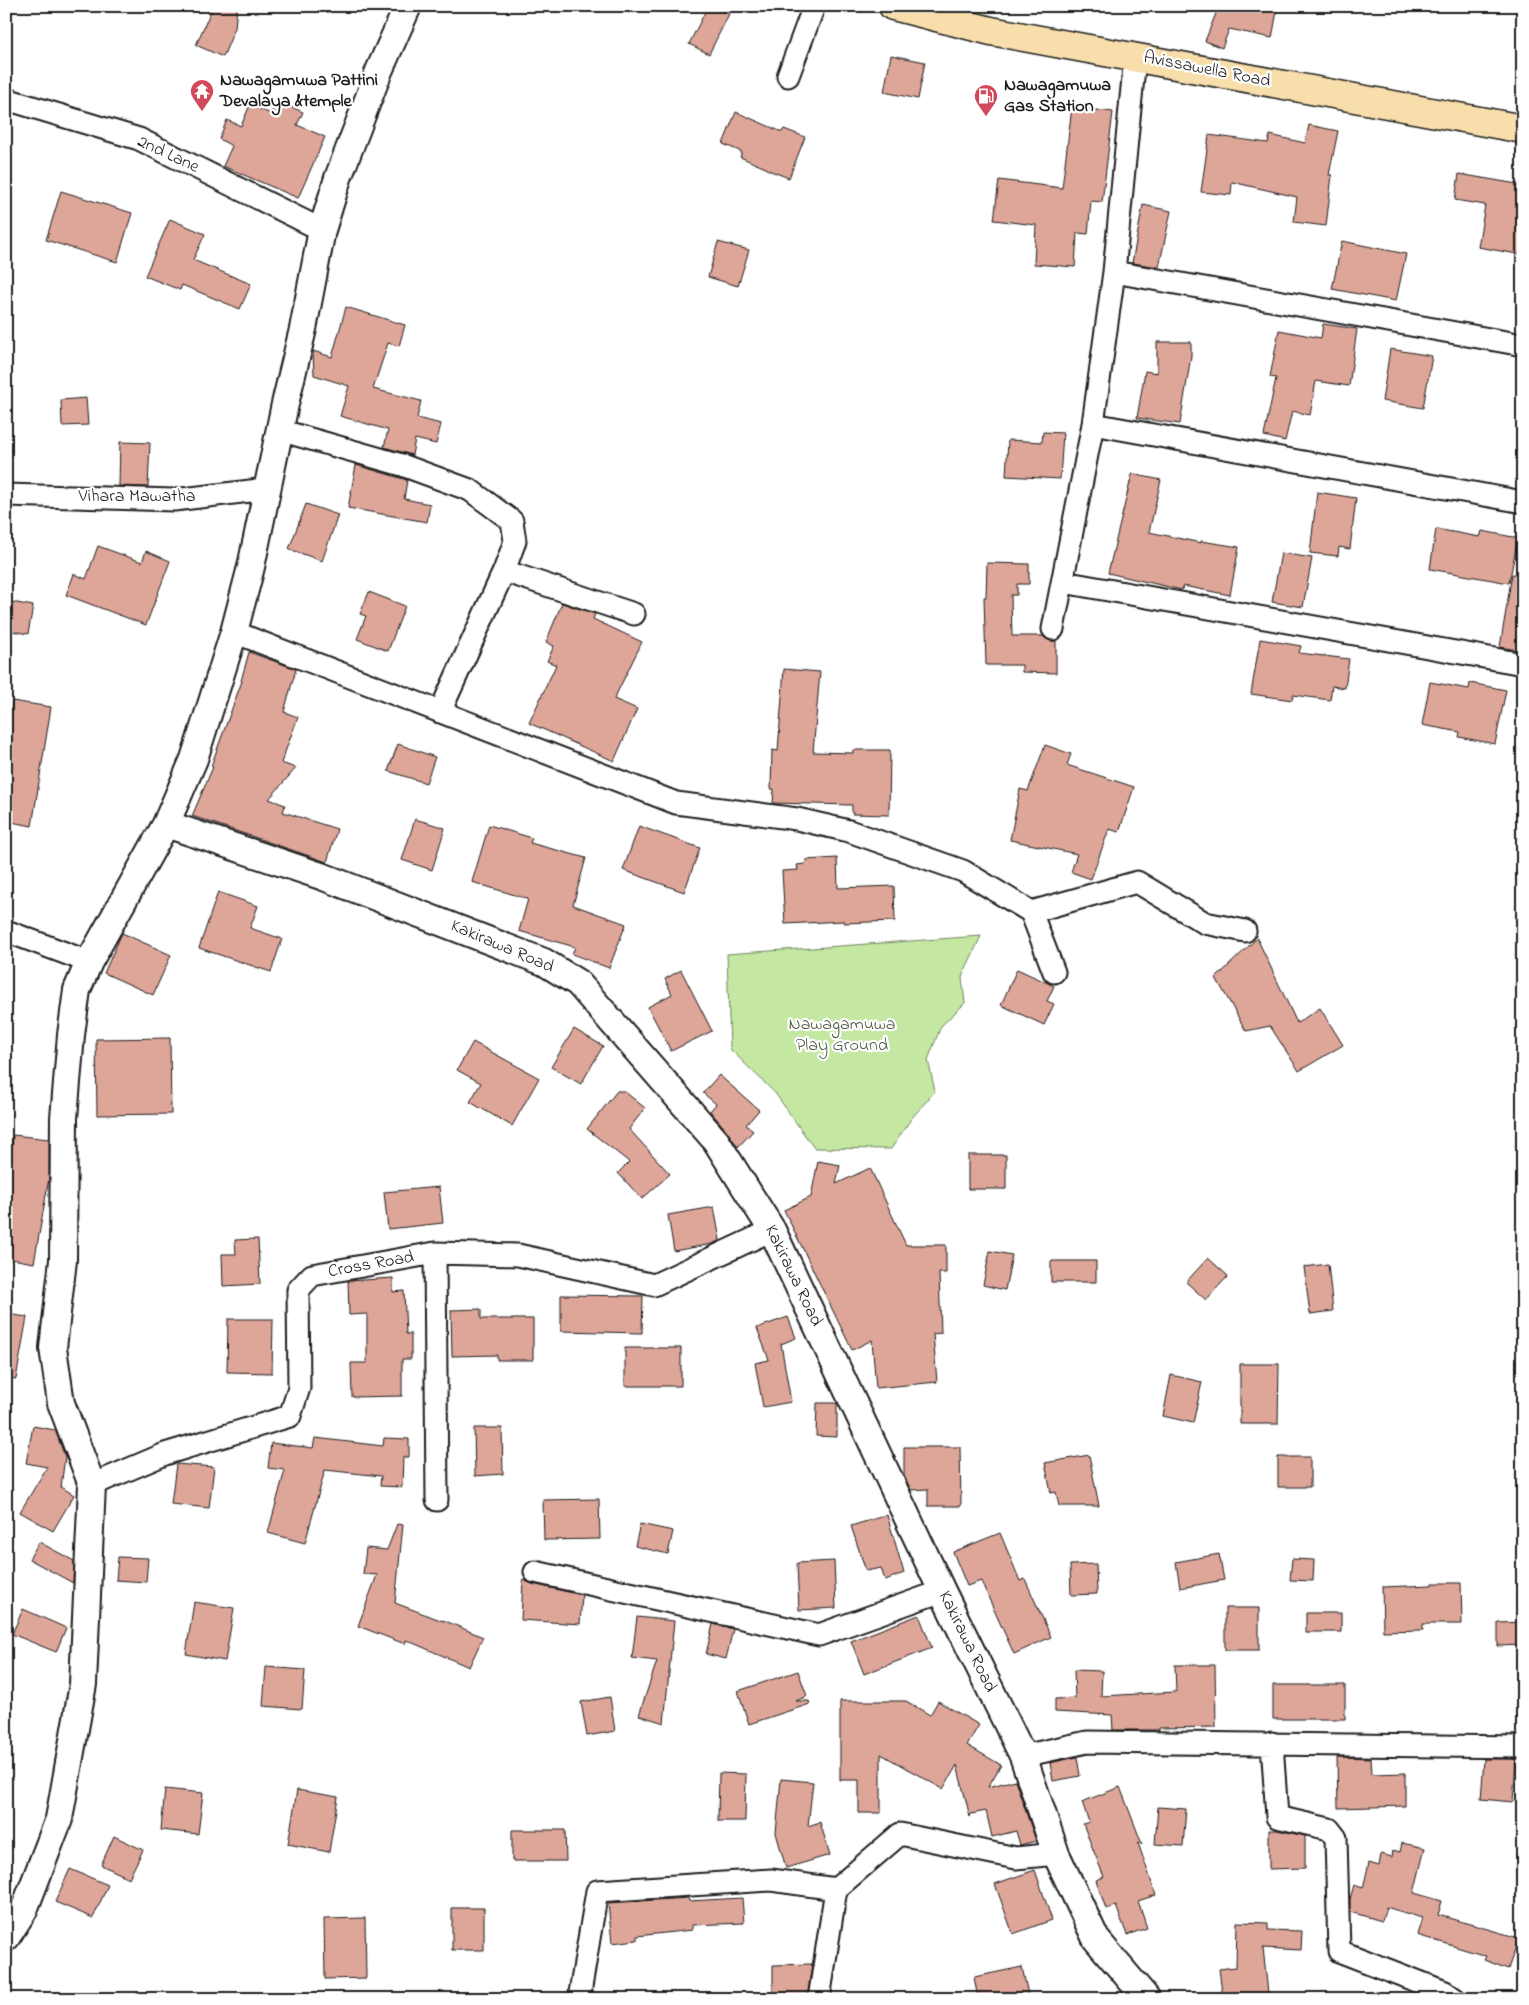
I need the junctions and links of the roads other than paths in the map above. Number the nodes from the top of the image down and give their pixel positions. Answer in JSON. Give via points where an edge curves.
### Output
{"nodes":[{"id":1,"x":408,"y":6,"type":"edge"},
{"id":2,"x":814,"y":6,"type":"edge"},
{"id":3,"x":893,"y":6,"type":"edge"},
{"id":4,"x":1135,"y":57,"type":"junction"},
{"id":5,"x":788,"y":76,"type":"dead end"},
{"id":6,"x":6,"y":99,"type":"edge"},
{"id":7,"x":1523,"y":129,"type":"edge"},
{"id":8,"x":322,"y":230,"type":"junction"},
{"id":9,"x":1114,"y":272,"type":"junction"},
{"id":10,"x":1523,"y":345,"type":"edge"},
{"id":11,"x":1092,"y":424,"type":"junction"},
{"id":12,"x":279,"y":430,"type":"junction"},
{"id":13,"x":267,"y":489,"type":"junction"},
{"id":14,"x":6,"y":496,"type":"edge"},
{"id":15,"x":1523,"y":502,"type":"edge"},
{"id":16,"x":504,"y":571,"type":"junction"},
{"id":17,"x":1063,"y":582,"type":"junction"},
{"id":18,"x":634,"y":614,"type":"dead end"},
{"id":19,"x":1053,"y":629,"type":"dead end"},
{"id":20,"x":234,"y":632,"type":"junction"},
{"id":21,"x":1523,"y":664,"type":"edge"},
{"id":22,"x":440,"y":712,"type":"junction"},
{"id":23,"x":166,"y":824,"type":"junction"},
{"id":24,"x":1031,"y":912,"type":"junction"},
{"id":25,"x":6,"y":931,"type":"edge"},
{"id":26,"x":1245,"y":931,"type":"dead end"},
{"id":27,"x":89,"y":962,"type":"junction"},
{"id":28,"x":1054,"y":972,"type":"dead end"},
{"id":29,"x":772,"y":1230,"type":"junction"},
{"id":30,"x":435,"y":1253,"type":"junction"},
{"id":31,"x":92,"y":1485,"type":"junction"},
{"id":32,"x":437,"y":1500,"type":"dead end"},
{"id":33,"x":535,"y":1572,"type":"dead end"},
{"id":34,"x":942,"y":1592,"type":"junction"},
{"id":35,"x":1272,"y":1744,"type":"junction"},
{"id":36,"x":1523,"y":1747,"type":"edge"},
{"id":37,"x":1023,"y":1756,"type":"junction"},
{"id":38,"x":1056,"y":1854,"type":"junction"},
{"id":39,"x":836,"y":1889,"type":"junction"},
{"id":40,"x":6,"y":1938,"type":"edge"},
{"id":41,"x":579,"y":1999,"type":"edge"},
{"id":42,"x":819,"y":1999,"type":"edge"},
{"id":43,"x":1147,"y":1999,"type":"edge"},
{"id":44,"x":1455,"y":1999,"type":"edge"}],
"edges":[{"from":1,"to":8,"type":"street","via":[[379,70]]},
{"from":2,"to":5,"type":"street"},
{"from":3,"to":4,"type":"main road","name":"Avissawella Road","via":[[991,31]]},
{"from":4,"to":7,"type":"main road","name":"Avissawella Road"},
{"from":4,"to":9,"type":"street"},
{"from":6,"to":8,"type":"street","name":"2nd Lane","via":[[139,139]]},
{"from":8,"to":12,"type":"street"},
{"from":9,"to":10,"type":"street"},
{"from":9,"to":11,"type":"street"},
{"from":11,"to":15,"type":"street"},
{"from":11,"to":17,"type":"street"},
{"from":12,"to":13,"type":"street"},
{"from":12,"to":16,"type":"street","via":[[402,465],[470,490],[512,521],[515,541]]},
{"from":13,"to":14,"type":"street","name":"Vihara Mawatha","via":[[174,500]]},
{"from":13,"to":20,"type":"street"},
{"from":16,"to":18,"type":"street"},
{"from":16,"to":22,"type":"street"},
{"from":17,"to":19,"type":"street"},
{"from":17,"to":21,"type":"street"},
{"from":20,"to":22,"type":"street"},
{"from":20,"to":23,"type":"street","via":[[194,759]]},
{"from":22,"to":24,"type":"street","via":[[676,803],[796,819],[849,831],[963,871]]},
{"from":23,"to":27,"type":"street"},
{"from":23,"to":29,"type":"street","name":"Kakirawa Road","via":[[324,877],[498,944],[544,962],[578,983],[716,1140]]},
{"from":24,"to":26,"type":"street","via":[[1137,882],[1205,923]]},
{"from":24,"to":28,"type":"street"},
{"from":25,"to":27,"type":"street"},
{"from":27,"to":31,"type":"street","via":[[77,990],[71,1035],[64,1118],[63,1260],[53,1348],[61,1402]]},
{"from":29,"to":30,"type":"street","name":"Cross Road","via":[[654,1285],[518,1255]]},
{"from":29,"to":34,"type":"street","name":"Kakirawa Road"},
{"from":30,"to":31,"type":"street","name":"Cross Road","via":[[312,1275],[298,1290],[299,1388],[290,1416],[165,1454]]},
{"from":30,"to":32,"type":"street"},
{"from":31,"to":40,"type":"street","via":[[82,1684],[59,1819],[24,1910]]},
{"from":33,"to":34,"type":"street","via":[[818,1635]]},
{"from":34,"to":37,"type":"street","name":"Kakirawa Road"},
{"from":35,"to":36,"type":"street"},
{"from":35,"to":37,"type":"street","via":[[1087,1742]]},
{"from":35,"to":44,"type":"street","via":[[1277,1817],[1329,1829],[1336,1838],[1339,1951],[1445,1992]]},
{"from":37,"to":38,"type":"street","name":"Kakirawa Road"},
{"from":38,"to":39,"type":"street","via":[[1016,1858],[900,1834]]},
{"from":38,"to":43,"type":"street","name":"Kakirawa Road","via":[[1096,1939]]},
{"from":39,"to":41,"type":"street","via":[[771,1880],[597,1891]]},
{"from":39,"to":42,"type":"street"}]}
